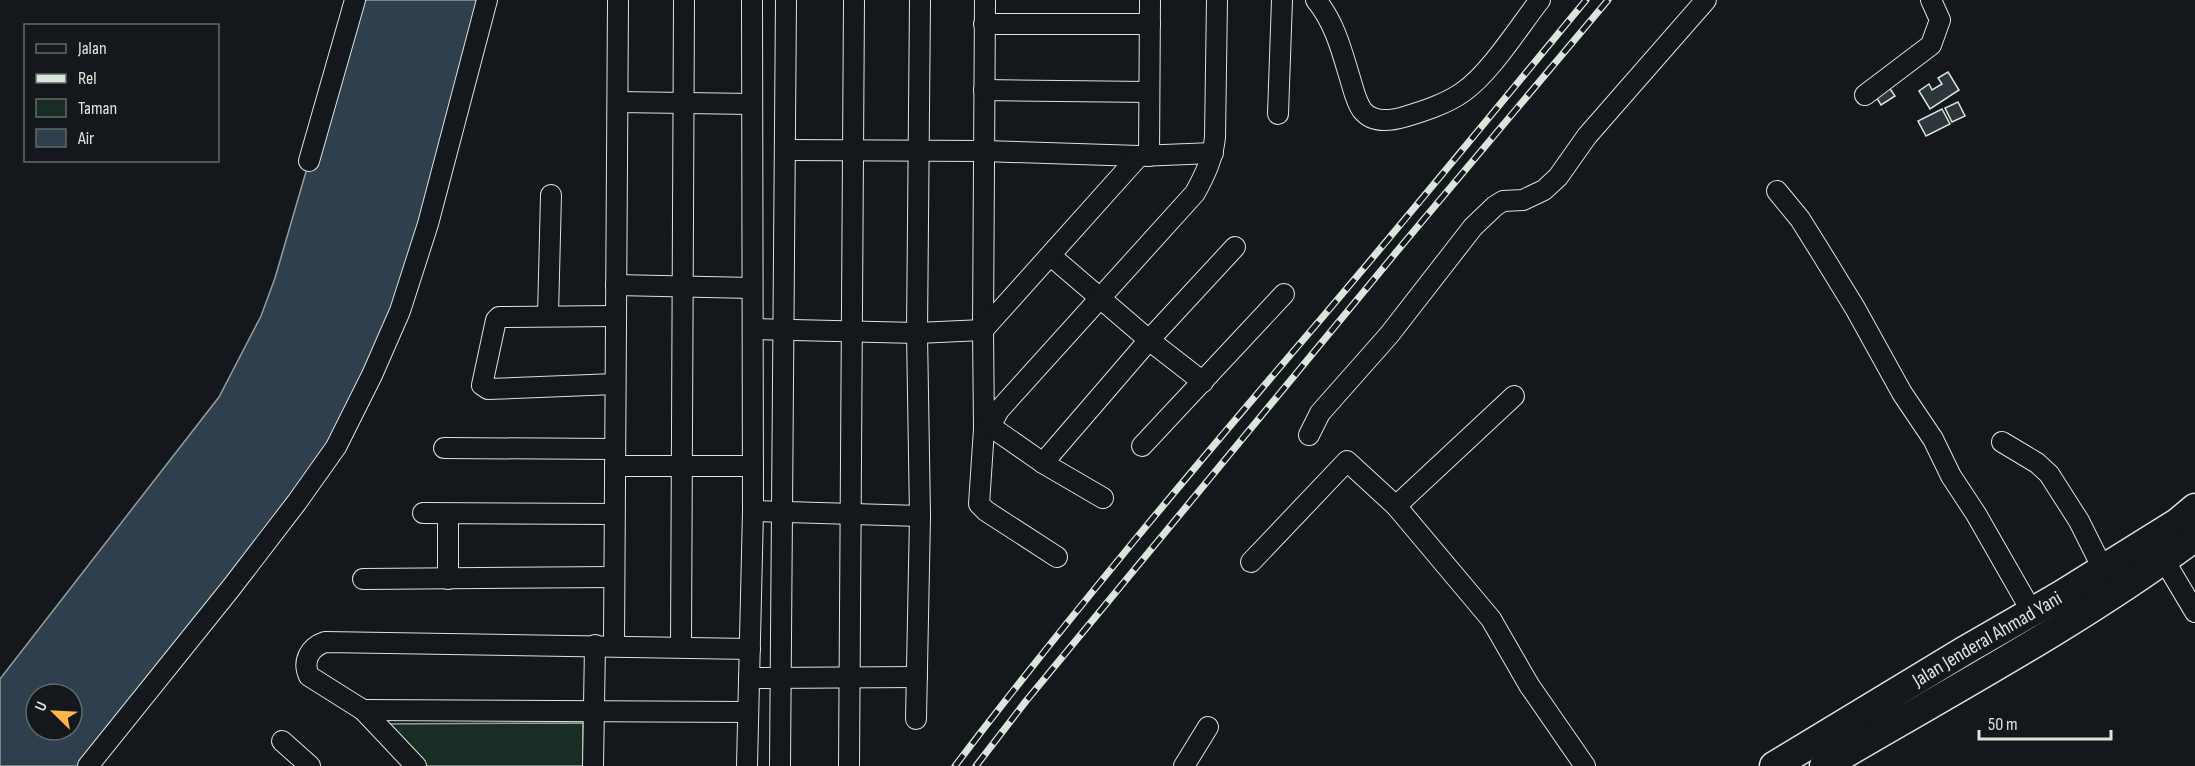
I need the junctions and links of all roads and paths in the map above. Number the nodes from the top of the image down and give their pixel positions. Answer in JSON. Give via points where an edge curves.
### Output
{"nodes":[{"id":1,"x":355,"y":0,"type":"edge"},
{"id":2,"x":487,"y":0,"type":"edge"},
{"id":3,"x":618,"y":0,"type":"edge"},
{"id":4,"x":684,"y":0,"type":"edge"},
{"id":5,"x":752,"y":0,"type":"edge"},
{"id":6,"x":786,"y":0,"type":"edge"},
{"id":7,"x":854,"y":0,"type":"edge"},
{"id":8,"x":920,"y":0,"type":"edge"},
{"id":9,"x":985,"y":0,"type":"edge"},
{"id":10,"x":1150,"y":0,"type":"edge"},
{"id":11,"x":1217,"y":0,"type":"edge"},
{"id":12,"x":1282,"y":0,"type":"edge"},
{"id":13,"x":1316,"y":0,"type":"edge"},
{"id":14,"x":1540,"y":0,"type":"edge"},
{"id":15,"x":1706,"y":0,"type":"edge"},
{"id":16,"x":1931,"y":0,"type":"edge"},
{"id":17,"x":984,"y":24,"type":"junction"},
{"id":18,"x":1150,"y":24,"type":"junction"},
{"id":19,"x":984,"y":90,"type":"junction"},
{"id":20,"x":1149,"y":93,"type":"junction"},
{"id":21,"x":1865,"y":95,"type":"dead end"},
{"id":22,"x":618,"y":102,"type":"junction"},
{"id":23,"x":683,"y":102,"type":"junction"},
{"id":24,"x":752,"y":104,"type":"junction"},
{"id":25,"x":1278,"y":114,"type":"dead end"},
{"id":26,"x":786,"y":150,"type":"junction"},
{"id":27,"x":853,"y":151,"type":"junction"},
{"id":28,"x":918,"y":151,"type":"junction"},
{"id":29,"x":983,"y":151,"type":"junction"},
{"id":30,"x":1213,"y":153,"type":"junction"},
{"id":31,"x":1144,"y":156,"type":"junction"},
{"id":32,"x":309,"y":161,"type":"dead end"},
{"id":33,"x":1778,"y":191,"type":"dead end"},
{"id":34,"x":551,"y":195,"type":"dead end"},
{"id":35,"x":1235,"y":247,"type":"dead end"},
{"id":36,"x":1051,"y":256,"type":"junction"},
{"id":37,"x":616,"y":285,"type":"junction"},
{"id":38,"x":683,"y":286,"type":"junction"},
{"id":39,"x":752,"y":288,"type":"junction"},
{"id":40,"x":1284,"y":294,"type":"dead end"},
{"id":41,"x":1100,"y":299,"type":"junction"},
{"id":42,"x":548,"y":315,"type":"junction"},
{"id":43,"x":615,"y":316,"type":"junction"},
{"id":44,"x":753,"y":329,"type":"junction"},
{"id":45,"x":982,"y":330,"type":"junction"},
{"id":46,"x":785,"y":331,"type":"junction"},
{"id":47,"x":852,"y":332,"type":"junction"},
{"id":48,"x":917,"y":333,"type":"junction"},
{"id":49,"x":1149,"y":340,"type":"junction"},
{"id":50,"x":1203,"y":382,"type":"junction"},
{"id":51,"x":615,"y":384,"type":"junction"},
{"id":52,"x":1514,"y":396,"type":"dead end"},
{"id":53,"x":987,"y":427,"type":"junction"},
{"id":54,"x":1309,"y":435,"type":"dead end"},
{"id":55,"x":2002,"y":442,"type":"dead end"},
{"id":56,"x":1142,"y":446,"type":"dead end"},
{"id":57,"x":444,"y":448,"type":"dead end"},
{"id":58,"x":615,"y":458,"type":"junction"},
{"id":59,"x":1043,"y":462,"type":"junction"},
{"id":60,"x":682,"y":466,"type":"junction"},
{"id":61,"x":753,"y":466,"type":"junction"},
{"id":62,"x":1103,"y":498,"type":"dead end"},
{"id":63,"x":1396,"y":506,"type":"junction"},
{"id":64,"x":2195,"y":508,"type":"edge"},
{"id":65,"x":753,"y":512,"type":"junction"},
{"id":66,"x":781,"y":512,"type":"junction"},
{"id":67,"x":423,"y":513,"type":"dead end"},
{"id":68,"x":448,"y":514,"type":"junction"},
{"id":69,"x":614,"y":514,"type":"junction"},
{"id":70,"x":852,"y":514,"type":"junction"},
{"id":71,"x":920,"y":516,"type":"junction"},
{"id":72,"x":2195,"y":537,"type":"edge"},
{"id":73,"x":1057,"y":557,"type":"dead end"},
{"id":74,"x":2164,"y":560,"type":"junction"},
{"id":75,"x":1251,"y":562,"type":"dead end"},
{"id":76,"x":2103,"y":569,"type":"junction"},
{"id":77,"x":613,"y":577,"type":"junction"},
{"id":78,"x":363,"y":579,"type":"dead end"},
{"id":79,"x":448,"y":579,"type":"junction"},
{"id":80,"x":2032,"y":612,"type":"junction"},
{"id":81,"x":2195,"y":612,"type":"edge"},
{"id":82,"x":604,"y":645,"type":"junction"},
{"id":83,"x":681,"y":646,"type":"junction"},
{"id":84,"x":750,"y":649,"type":"junction"},
{"id":85,"x":850,"y":676,"type":"junction"},
{"id":86,"x":781,"y":677,"type":"junction"},
{"id":87,"x":917,"y":677,"type":"junction"},
{"id":88,"x":749,"y":678,"type":"junction"},
{"id":89,"x":363,"y":710,"type":"junction"},
{"id":90,"x":593,"y":711,"type":"junction"},
{"id":91,"x":748,"y":712,"type":"junction"},
{"id":92,"x":916,"y":719,"type":"dead end"},
{"id":93,"x":1208,"y":727,"type":"dead end"},
{"id":94,"x":282,"y":741,"type":"dead end"},
{"id":95,"x":410,"y":764,"type":"edge"},
{"id":96,"x":88,"y":766,"type":"edge"},
{"id":97,"x":310,"y":766,"type":"edge"},
{"id":98,"x":592,"y":766,"type":"edge"},
{"id":99,"x":747,"y":766,"type":"edge"},
{"id":100,"x":780,"y":766,"type":"edge"},
{"id":101,"x":849,"y":766,"type":"edge"},
{"id":102,"x":1184,"y":766,"type":"edge"},
{"id":103,"x":1585,"y":766,"type":"edge"},
{"id":104,"x":1774,"y":766,"type":"edge"},
{"id":105,"x":1824,"y":766,"type":"edge"}],
"edges":[{"from":1,"to":32,"type":"street"},
{"from":2,"to":96,"type":"street","via":[[428,224],[400,311],[336,447],[245,569]]},
{"from":3,"to":22,"type":"street"},
{"from":4,"to":23,"type":"street"},
{"from":5,"to":24,"type":"street"},
{"from":6,"to":26,"type":"street"},
{"from":7,"to":27,"type":"street"},
{"from":8,"to":28,"type":"street"},
{"from":9,"to":17,"type":"street"},
{"from":10,"to":18,"type":"street"},
{"from":11,"to":30,"type":"street"},
{"from":12,"to":25,"type":"street"},
{"from":13,"to":14,"type":"street","via":[[1339,38],[1357,101],[1372,119],[1401,118],[1451,99],[1471,86]]},
{"from":15,"to":54,"type":"street","via":[[1587,136],[1558,177],[1544,190],[1523,200],[1503,201],[1473,227],[1389,335],[1320,413]]},
{"from":16,"to":21,"type":"street","via":[[1940,20],[1931,45]]},
{"from":17,"to":18,"type":"street"},
{"from":17,"to":19,"type":"street"},
{"from":18,"to":20,"type":"street"},
{"from":19,"to":20,"type":"street"},
{"from":19,"to":29,"type":"street"},
{"from":20,"to":31,"type":"street"},
{"from":22,"to":23,"type":"street"},
{"from":22,"to":37,"type":"street"},
{"from":23,"to":24,"type":"street"},
{"from":23,"to":38,"type":"street"},
{"from":24,"to":39,"type":"street"},
{"from":26,"to":27,"type":"street"},
{"from":26,"to":46,"type":"street"},
{"from":27,"to":28,"type":"street"},
{"from":27,"to":47,"type":"street"},
{"from":28,"to":29,"type":"street"},
{"from":28,"to":48,"type":"street"},
{"from":29,"to":31,"type":"street"},
{"from":29,"to":45,"type":"street"},
{"from":30,"to":31,"type":"street"},
{"from":30,"to":41,"type":"street","via":[[1195,193]]},
{"from":31,"to":36,"type":"street"},
{"from":33,"to":80,"type":"street","via":[[1832,270]]},
{"from":34,"to":42,"type":"street"},
{"from":35,"to":49,"type":"street"},
{"from":36,"to":41,"type":"street"},
{"from":36,"to":45,"type":"street"},
{"from":37,"to":38,"type":"street"},
{"from":37,"to":43,"type":"street"},
{"from":38,"to":39,"type":"street"},
{"from":38,"to":60,"type":"street"},
{"from":39,"to":44,"type":"street"},
{"from":40,"to":50,"type":"street"},
{"from":41,"to":49,"type":"street"},
{"from":41,"to":53,"type":"street"},
{"from":42,"to":43,"type":"street"},
{"from":42,"to":51,"type":"street","via":[[504,316],[496,320],[483,388]]},
{"from":43,"to":51,"type":"street"},
{"from":44,"to":46,"type":"street"},
{"from":44,"to":61,"type":"street"},
{"from":45,"to":48,"type":"street"},
{"from":45,"to":53,"type":"street"},
{"from":46,"to":47,"type":"street"},
{"from":46,"to":66,"type":"street"},
{"from":47,"to":48,"type":"street"},
{"from":47,"to":70,"type":"street"},
{"from":48,"to":71,"type":"street"},
{"from":49,"to":50,"type":"street"},
{"from":49,"to":59,"type":"street"},
{"from":50,"to":56,"type":"street"},
{"from":51,"to":58,"type":"street"},
{"from":52,"to":63,"type":"street"},
{"from":53,"to":59,"type":"street"},
{"from":53,"to":73,"type":"street","via":[[979,504]]},
{"from":55,"to":76,"type":"street","via":[[2049,474]]},
{"from":57,"to":58,"type":"street"},
{"from":58,"to":60,"type":"street"},
{"from":58,"to":69,"type":"street"},
{"from":59,"to":62,"type":"street"},
{"from":60,"to":61,"type":"street"},
{"from":60,"to":83,"type":"street"},
{"from":61,"to":65,"type":"street"},
{"from":63,"to":75,"type":"street","via":[[1347,461]]},
{"from":63,"to":103,"type":"street","via":[[1491,619],[1535,695]]},
{"from":64,"to":76,"type":"highway","name":"Jalan Jenderal Ahmad Yani"},
{"from":65,"to":66,"type":"street"},
{"from":65,"to":84,"type":"street"},
{"from":66,"to":70,"type":"street"},
{"from":66,"to":86,"type":"street"},
{"from":67,"to":68,"type":"street"},
{"from":68,"to":69,"type":"street"},
{"from":68,"to":79,"type":"street"},
{"from":69,"to":77,"type":"street"},
{"from":70,"to":71,"type":"street"},
{"from":70,"to":85,"type":"street"},
{"from":71,"to":87,"type":"street"},
{"from":72,"to":74,"type":"highway","name":"Jalan Jenderal Ahmad Yani"},
{"from":74,"to":81,"type":"street"},
{"from":74,"to":105,"type":"highway","name":"Jalan Jenderal Ahmad Yani","via":[[2068,624]]},
{"from":76,"to":80,"type":"highway","name":"Jalan Jenderal Ahmad Yani"},
{"from":77,"to":79,"type":"street"},
{"from":77,"to":82,"type":"street"},
{"from":78,"to":79,"type":"street"},
{"from":80,"to":104,"type":"highway","name":"Jalan Jenderal Ahmad Yani"},
{"from":82,"to":83,"type":"street"},
{"from":82,"to":89,"type":"street","via":[[318,644],[306,664],[309,676]]},
{"from":82,"to":90,"type":"street"},
{"from":83,"to":84,"type":"street"},
{"from":84,"to":88,"type":"street"},
{"from":85,"to":86,"type":"street"},
{"from":85,"to":87,"type":"street"},
{"from":85,"to":101,"type":"street"},
{"from":86,"to":88,"type":"street"},
{"from":86,"to":100,"type":"street"},
{"from":87,"to":92,"type":"street"},
{"from":88,"to":91,"type":"street"},
{"from":89,"to":90,"type":"street"},
{"from":89,"to":95,"type":"street"},
{"from":90,"to":91,"type":"street"},
{"from":90,"to":98,"type":"street"},
{"from":91,"to":99,"type":"street"},
{"from":93,"to":102,"type":"street"},
{"from":94,"to":97,"type":"street"}]}
